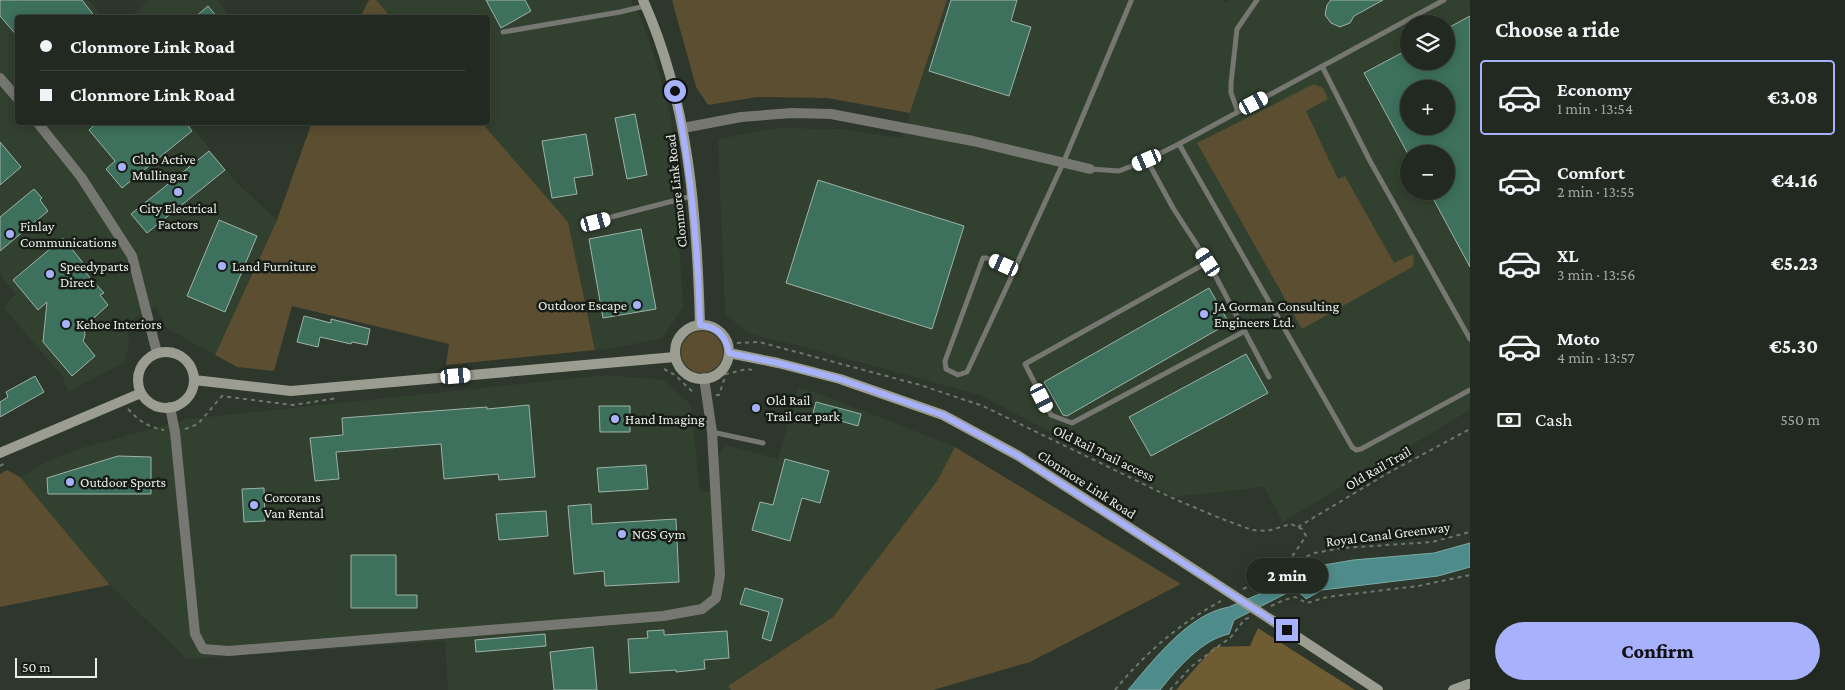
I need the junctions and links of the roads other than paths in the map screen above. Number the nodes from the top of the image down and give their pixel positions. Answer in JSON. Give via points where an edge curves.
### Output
{"nodes":[{"id":1,"x":1257,"y":0,"type":"edge"},
{"id":2,"x":1444,"y":0,"type":"edge"},
{"id":3,"x":1132,"y":1,"type":"edge"},
{"id":4,"x":644,"y":3,"type":"edge"},
{"id":5,"x":503,"y":32,"type":"dead end"},
{"id":6,"x":1322,"y":66,"type":"junction"},
{"id":7,"x":0,"y":78,"type":"edge"},
{"id":8,"x":15,"y":96,"type":"edge"},
{"id":9,"x":1238,"y":112,"type":"junction"},
{"id":10,"x":39,"y":125,"type":"edge"},
{"id":11,"x":683,"y":128,"type":"junction"},
{"id":12,"x":1179,"y":144,"type":"junction"},
{"id":13,"x":1147,"y":160,"type":"junction"},
{"id":14,"x":1064,"y":162,"type":"junction"},
{"id":15,"x":1090,"y":169,"type":"joint"},
{"id":16,"x":692,"y":196,"type":"junction"},
{"id":17,"x":596,"y":222,"type":"dead end"},
{"id":18,"x":1208,"y":262,"type":"junction"},
{"id":19,"x":1014,"y":270,"type":"junction"},
{"id":20,"x":700,"y":325,"type":"junction"},
{"id":21,"x":1245,"y":331,"type":"junction"},
{"id":22,"x":1470,"y":339,"type":"edge"},
{"id":23,"x":728,"y":348,"type":"junction"},
{"id":24,"x":157,"y":353,"type":"junction"},
{"id":25,"x":675,"y":357,"type":"junction"},
{"id":26,"x":1269,"y":377,"type":"dead end"},
{"id":27,"x":704,"y":378,"type":"junction"},
{"id":28,"x":194,"y":380,"type":"junction"},
{"id":29,"x":1470,"y":390,"type":"edge"},
{"id":30,"x":141,"y":393,"type":"junction"},
{"id":31,"x":170,"y":407,"type":"junction"},
{"id":32,"x":712,"y":432,"type":"junction"},
{"id":33,"x":763,"y":443,"type":"dead end"},
{"id":34,"x":0,"y":452,"type":"edge"},
{"id":35,"x":1470,"y":684,"type":"edge"},
{"id":36,"x":1376,"y":689,"type":"edge"},
{"id":37,"x":1453,"y":690,"type":"edge"},
{"id":38,"x":1466,"y":690,"type":"edge"}],
"edges":[{"from":1,"to":9,"type":"lane","via":[[1237,28],[1231,93]]},
{"from":2,"to":6,"type":"lane"},
{"from":3,"to":14,"type":"lane"},
{"from":4,"to":5,"type":"lane","via":[[620,12]]},
{"from":4,"to":11,"type":"main road","name":"Clonmore Link Road","via":[[668,64]]},
{"from":6,"to":9,"type":"lane"},
{"from":6,"to":22,"type":"lane","via":[[1370,161]]},
{"from":7,"to":8,"type":"street"},
{"from":9,"to":12,"type":"lane"},
{"from":10,"to":24,"type":"street","via":[[82,177],[132,256]]},
{"from":11,"to":14,"type":"street","via":[[741,117],[831,114],[898,125]]},
{"from":11,"to":16,"type":"main road","name":"Clonmore Link Road"},
{"from":12,"to":13,"type":"lane"},
{"from":12,"to":29,"type":"lane","via":[[1352,447],[1362,449]]},
{"from":13,"to":15,"type":"lane","via":[[1120,172]]},
{"from":13,"to":18,"type":"lane","via":[[1172,208]]},
{"from":14,"to":15,"type":"street"},
{"from":14,"to":19,"type":"lane"},
{"from":16,"to":17,"type":"lane"},
{"from":16,"to":20,"type":"main road","name":"Clonmore Link Road"},
{"from":18,"to":21,"type":"lane"},
{"from":18,"to":21,"type":"lane","via":[[1025,364],[1050,415],[1072,424]]},
{"from":19,"to":19,"type":"lane","via":[[967,372],[958,375],[946,369],[945,362],[983,258]]},
{"from":20,"to":23,"type":"main road","via":[[717,330],[724,336]]},
{"from":20,"to":25,"type":"main road","via":[[691,327],[678,339]]},
{"from":21,"to":26,"type":"lane"},
{"from":23,"to":27,"type":"main road","via":[[724,367],[712,377]]},
{"from":23,"to":36,"type":"main road","name":"Clonmore Link Road","bridge":true,"via":[[840,379],[943,415],[1017,455]]},
{"from":24,"to":28,"type":"main road","via":[[166,351],[183,357],[193,371]]},
{"from":24,"to":30,"type":"main road","via":[[140,369],[138,386]]},
{"from":25,"to":27,"type":"main road","via":[[683,371],[696,378]]},
{"from":25,"to":28,"type":"main road","via":[[291,391]]},
{"from":27,"to":32,"type":"street"},
{"from":28,"to":31,"type":"main road","via":[[193,388],[184,401]]},
{"from":30,"to":31,"type":"main road","via":[[154,405]]},
{"from":30,"to":34,"type":"main road"},
{"from":31,"to":32,"type":"street","via":[[195,634],[203,649],[229,651],[663,616],[702,609],[716,598],[720,575]]},
{"from":32,"to":33,"type":"lane"},
{"from":35,"to":37,"type":"main road"},
{"from":35,"to":38,"type":"main road"}]}
